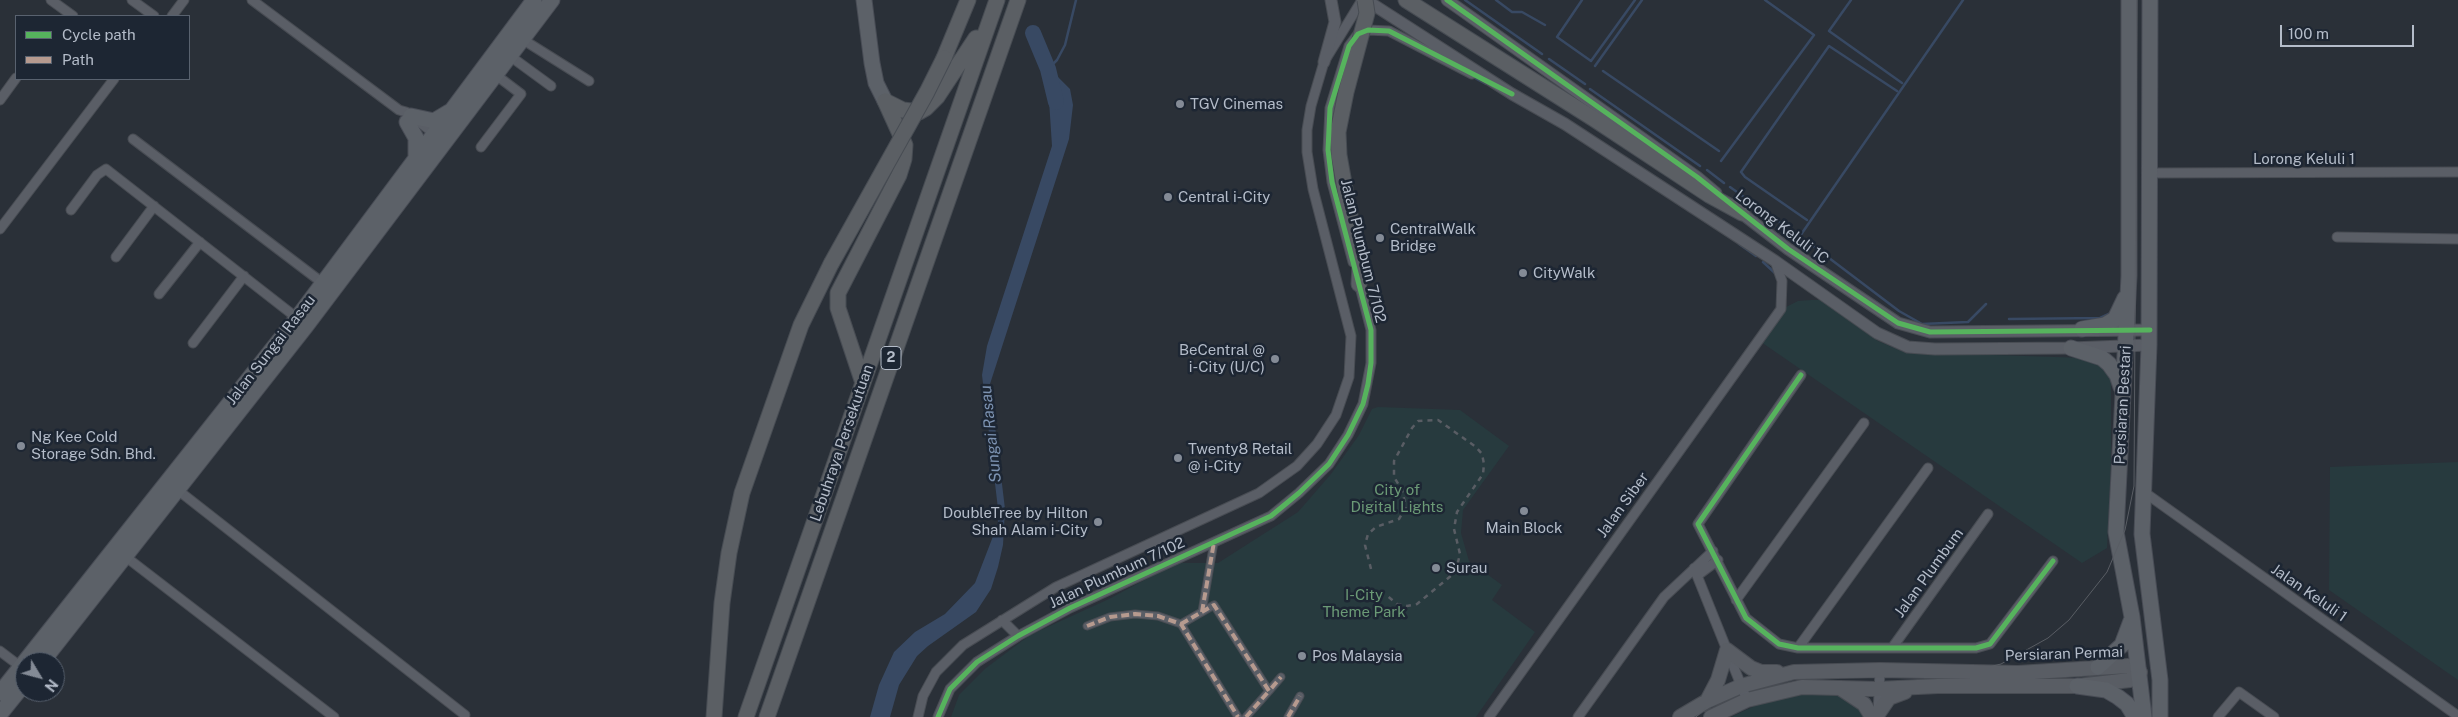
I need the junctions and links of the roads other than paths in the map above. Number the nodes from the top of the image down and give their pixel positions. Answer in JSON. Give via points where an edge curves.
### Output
{"nodes":[{"id":1,"x":51,"y":0,"type":"edge"},
{"id":2,"x":132,"y":0,"type":"edge"},
{"id":3,"x":184,"y":0,"type":"edge"},
{"id":4,"x":252,"y":0,"type":"edge"},
{"id":5,"x":534,"y":0,"type":"edge"},
{"id":6,"x":552,"y":0,"type":"edge"},
{"id":7,"x":864,"y":0,"type":"edge"},
{"id":8,"x":968,"y":0,"type":"edge"},
{"id":9,"x":1018,"y":0,"type":"edge"},
{"id":10,"x":1331,"y":0,"type":"edge"},
{"id":11,"x":1365,"y":0,"type":"edge"},
{"id":12,"x":1406,"y":0,"type":"edge"},
{"id":13,"x":1447,"y":0,"type":"edge"},
{"id":14,"x":2129,"y":0,"type":"edge"},
{"id":15,"x":2150,"y":0,"type":"edge"},
{"id":16,"x":995,"y":6,"type":"edge"},
{"id":17,"x":68,"y":15,"type":"edge"},
{"id":18,"x":153,"y":15,"type":"edge"},
{"id":19,"x":173,"y":15,"type":"edge"},
{"id":20,"x":522,"y":39,"type":"junction"},
{"id":21,"x":510,"y":56,"type":"junction"},
{"id":22,"x":1324,"y":62,"type":"junction"},
{"id":23,"x":496,"y":75,"type":"junction"},
{"id":24,"x":15,"y":79,"type":"edge"},
{"id":25,"x":113,"y":80,"type":"edge"},
{"id":26,"x":590,"y":81,"type":"dead end"},
{"id":27,"x":551,"y":86,"type":"dead end"},
{"id":28,"x":1512,"y":94,"type":"junction"},
{"id":29,"x":0,"y":100,"type":"edge"},
{"id":30,"x":885,"y":101,"type":"junction"},
{"id":31,"x":457,"y":103,"type":"junction"},
{"id":32,"x":406,"y":116,"type":"junction"},
{"id":33,"x":133,"y":139,"type":"dead end"},
{"id":34,"x":438,"y":141,"type":"junction"},
{"id":35,"x":481,"y":147,"type":"dead end"},
{"id":36,"x":415,"y":162,"type":"junction"},
{"id":37,"x":2458,"y":172,"type":"edge"},
{"id":38,"x":2151,"y":173,"type":"junction"},
{"id":39,"x":154,"y":206,"type":"junction"},
{"id":40,"x":71,"y":210,"type":"dead end"},
{"id":41,"x":1742,"y":213,"type":"junction"},
{"id":42,"x":0,"y":229,"type":"edge"},
{"id":43,"x":2337,"y":237,"type":"dead end"},
{"id":44,"x":2458,"y":239,"type":"edge"},
{"id":45,"x":200,"y":242,"type":"junction"},
{"id":46,"x":116,"y":256,"type":"dead end"},
{"id":47,"x":1775,"y":261,"type":"junction"},
{"id":48,"x":244,"y":276,"type":"junction"},
{"id":49,"x":2129,"y":276,"type":"junction"},
{"id":50,"x":324,"y":284,"type":"junction"},
{"id":51,"x":1359,"y":284,"type":"junction"},
{"id":52,"x":159,"y":294,"type":"dead end"},
{"id":53,"x":297,"y":318,"type":"junction"},
{"id":54,"x":2082,"y":329,"type":"junction"},
{"id":55,"x":2128,"y":330,"type":"junction"},
{"id":56,"x":2150,"y":337,"type":"junction"},
{"id":57,"x":193,"y":343,"type":"dead end"},
{"id":58,"x":2127,"y":346,"type":"junction"},
{"id":59,"x":2071,"y":348,"type":"junction"},
{"id":60,"x":1801,"y":375,"type":"dead end"},
{"id":61,"x":863,"y":383,"type":"junction"},
{"id":62,"x":2123,"y":411,"type":"junction"},
{"id":63,"x":1864,"y":423,"type":"dead end"},
{"id":64,"x":1928,"y":468,"type":"dead end"},
{"id":65,"x":179,"y":491,"type":"junction"},
{"id":66,"x":2144,"y":492,"type":"junction"},
{"id":67,"x":1988,"y":514,"type":"dead end"},
{"id":68,"x":1214,"y":542,"type":"junction"},
{"id":69,"x":1713,"y":551,"type":"junction"},
{"id":70,"x":126,"y":557,"type":"junction"},
{"id":71,"x":1718,"y":560,"type":"junction"},
{"id":72,"x":2052,"y":561,"type":"dead end"},
{"id":73,"x":1696,"y":571,"type":"junction"},
{"id":74,"x":2149,"y":593,"type":"junction"},
{"id":75,"x":1736,"y":600,"type":"junction"},
{"id":76,"x":1202,"y":612,"type":"junction"},
{"id":77,"x":2132,"y":617,"type":"junction"},
{"id":78,"x":1002,"y":620,"type":"junction"},
{"id":79,"x":1181,"y":624,"type":"junction"},
{"id":80,"x":1088,"y":626,"type":"dead end"},
{"id":81,"x":1018,"y":636,"type":"junction"},
{"id":82,"x":1798,"y":648,"type":"junction"},
{"id":83,"x":1892,"y":648,"type":"junction"},
{"id":84,"x":1727,"y":650,"type":"junction"},
{"id":85,"x":0,"y":652,"type":"edge"},
{"id":86,"x":33,"y":652,"type":"edge"},
{"id":87,"x":50,"y":652,"type":"edge"},
{"id":88,"x":15,"y":663,"type":"edge"},
{"id":89,"x":2098,"y":667,"type":"junction"},
{"id":90,"x":1880,"y":670,"type":"junction"},
{"id":91,"x":1795,"y":672,"type":"junction"},
{"id":92,"x":2140,"y":672,"type":"junction"},
{"id":93,"x":15,"y":674,"type":"edge"},
{"id":94,"x":1281,"y":677,"type":"dead end"},
{"id":95,"x":1741,"y":686,"type":"junction"},
{"id":96,"x":1938,"y":686,"type":"junction"},
{"id":97,"x":2077,"y":686,"type":"junction"},
{"id":98,"x":1838,"y":687,"type":"junction"},
{"id":99,"x":1878,"y":689,"type":"junction"},
{"id":100,"x":1269,"y":691,"type":"junction"},
{"id":101,"x":0,"y":693,"type":"edge"},
{"id":102,"x":15,"y":695,"type":"edge"},
{"id":103,"x":1300,"y":696,"type":"dead end"},
{"id":104,"x":1747,"y":700,"type":"junction"},
{"id":105,"x":1707,"y":701,"type":"junction"},
{"id":106,"x":0,"y":714,"type":"edge"},
{"id":107,"x":465,"y":715,"type":"dead end"},
{"id":108,"x":1876,"y":716,"type":"edge"},
{"id":109,"x":2458,"y":716,"type":"edge"},
{"id":110,"x":334,"y":717,"type":"edge"},
{"id":111,"x":714,"y":717,"type":"edge"},
{"id":112,"x":746,"y":717,"type":"edge"},
{"id":113,"x":767,"y":717,"type":"edge"},
{"id":114,"x":918,"y":717,"type":"edge"},
{"id":115,"x":938,"y":717,"type":"edge"},
{"id":116,"x":1238,"y":717,"type":"edge"},
{"id":117,"x":1246,"y":717,"type":"edge"},
{"id":118,"x":1288,"y":717,"type":"edge"},
{"id":119,"x":1489,"y":717,"type":"edge"},
{"id":120,"x":1578,"y":717,"type":"edge"},
{"id":121,"x":1680,"y":717,"type":"edge"},
{"id":122,"x":1711,"y":717,"type":"edge"},
{"id":123,"x":2135,"y":717,"type":"edge"},
{"id":124,"x":2144,"y":717,"type":"edge"},
{"id":125,"x":2153,"y":717,"type":"edge"},
{"id":126,"x":2160,"y":717,"type":"edge"},
{"id":127,"x":2218,"y":717,"type":"edge"},
{"id":128,"x":2274,"y":717,"type":"edge"}],
"edges":[{"from":1,"to":17,"type":"street"},
{"from":2,"to":18,"type":"street"},
{"from":3,"to":19,"type":"street"},
{"from":4,"to":32,"type":"street"},
{"from":5,"to":31,"type":"main road","name":"Jalan Sungai Rasau"},
{"from":6,"to":20,"type":"main road","name":"Jalan Sungai Rasau"},
{"from":7,"to":30,"type":"main road","via":[[876,83]]},
{"from":8,"to":111,"type":"highway","bridge":true,"via":[[927,92],[831,264],[801,325],[742,493],[722,603]]},
{"from":9,"to":113,"type":"highway","name":"Lebuhraya Persekutuan","number":"2"},
{"from":10,"to":22,"type":"street","via":[[1335,22]]},
{"from":11,"to":22,"type":"street","name":"Jalan Plumbum 7/102"},
{"from":11,"to":28,"type":"street","name":"Lorong Keluli 1C"},
{"from":11,"to":51,"type":"highway","bridge":true,"via":[[1367,13],[1338,132],[1339,155],[1360,265]]},
{"from":12,"to":41,"type":"highway"},
{"from":13,"to":41,"type":"street","name":"Lorong Keluli 1C","via":[[1698,177]]},
{"from":14,"to":49,"type":"main road","name":"Persiaran Bestari"},
{"from":15,"to":38,"type":"main road","name":"Persiaran Bestari"},
{"from":16,"to":30,"type":"highway","via":[[960,64],[926,108],[919,112],[902,110]]},
{"from":16,"to":61,"type":"highway","name":"Lebuhraya Persekutuan","number":"2"},
{"from":20,"to":21,"type":"main road","name":"Jalan Sungai Rasau"},
{"from":20,"to":26,"type":"street"},
{"from":21,"to":23,"type":"main road","name":"Jalan Sungai Rasau"},
{"from":21,"to":27,"type":"street"},
{"from":22,"to":78,"type":"street","name":"Jalan Plumbum 7/102","via":[[1311,106],[1307,152],[1313,189],[1351,336],[1349,377],[1336,415],[1317,444],[1297,466],[1260,493],[1084,573]]},
{"from":23,"to":34,"type":"main road","name":"Jalan Sungai Rasau"},
{"from":23,"to":35,"type":"street","via":[[520,94]]},
{"from":24,"to":29,"type":"street"},
{"from":25,"to":42,"type":"street"},
{"from":28,"to":47,"type":"street","name":"Lorong Keluli 1C","via":[[1565,124]]},
{"from":28,"to":51,"type":"street","name":"Jalan Plumbum 7/102","via":[[1389,31],[1368,30],[1358,34],[1342,63],[1330,108],[1328,150],[1332,182]]},
{"from":30,"to":61,"type":"highway","via":[[905,145],[904,159],[899,175],[838,293],[838,308]]},
{"from":31,"to":32,"type":"main road","via":[[434,121]]},
{"from":31,"to":34,"type":"main road","name":"Jalan Sungai Rasau"},
{"from":32,"to":34,"type":"street"},
{"from":32,"to":36,"type":"main road","via":[[418,144]]},
{"from":33,"to":50,"type":"street"},
{"from":34,"to":36,"type":"main road","name":"Jalan Sungai Rasau"},
{"from":34,"to":65,"type":"main road","name":"Jalan Sungai Rasau"},
{"from":36,"to":50,"type":"main road","name":"Jalan Sungai Rasau"},
{"from":37,"to":38,"type":"street","name":"Lorong Keluli 1"},
{"from":38,"to":56,"type":"main road","name":"Persiaran Bestari"},
{"from":39,"to":40,"type":"street","via":[[106,169],[97,175]]},
{"from":39,"to":45,"type":"street"},
{"from":39,"to":46,"type":"street"},
{"from":41,"to":54,"type":"street","name":"Lorong Keluli 1C","via":[[1898,323],[1930,332]]},
{"from":43,"to":44,"type":"street"},
{"from":45,"to":48,"type":"street"},
{"from":45,"to":52,"type":"street"},
{"from":47,"to":59,"type":"street","name":"Lorong Keluli 1C","via":[[1877,333],[1908,347]]},
{"from":47,"to":119,"type":"street","name":"Jalan Siber","via":[[1782,282],[1780,309]]},
{"from":48,"to":53,"type":"street"},
{"from":48,"to":57,"type":"street"},
{"from":49,"to":54,"type":"main road","via":[[2123,305],[2115,319],[2105,325]]},
{"from":49,"to":55,"type":"main road","name":"Persiaran Bestari"},
{"from":50,"to":53,"type":"main road","name":"Jalan Sungai Rasau"},
{"from":51,"to":68,"type":"street","name":"Jalan Plumbum 7/102","via":[[1371,330],[1371,363],[1363,404],[1348,435],[1329,464],[1271,516]]},
{"from":53,"to":86,"type":"main road","name":"Jalan Sungai Rasau"},
{"from":54,"to":55,"type":"street","name":"Lorong Keluli 1C"},
{"from":55,"to":56,"type":"street","name":"Lorong Keluli 1C"},
{"from":55,"to":58,"type":"main road","name":"Persiaran Bestari"},
{"from":56,"to":58,"type":"street","name":"Lorong Keluli 1C"},
{"from":56,"to":66,"type":"main road","name":"Persiaran Bestari"},
{"from":58,"to":59,"type":"street","name":"Lorong Keluli 1C"},
{"from":58,"to":62,"type":"main road","name":"Persiaran Bestari"},
{"from":59,"to":62,"type":"main road","via":[[2102,358],[2114,369],[2120,381]]},
{"from":60,"to":69,"type":"street","via":[[1699,519],[1700,530]]},
{"from":61,"to":112,"type":"highway","name":"Lebuhraya Persekutuan","number":"2"},
{"from":62,"to":77,"type":"main road","name":"Persiaran Bestari","via":[[2116,532]]},
{"from":63,"to":75,"type":"street"},
{"from":64,"to":82,"type":"street"},
{"from":65,"to":70,"type":"main road","name":"Jalan Sungai Rasau"},
{"from":65,"to":107,"type":"street"},
{"from":66,"to":74,"type":"main road","name":"Persiaran Bestari","via":[[2142,534]]},
{"from":66,"to":109,"type":"street","name":"Jalan Keluli 1"},
{"from":67,"to":83,"type":"street","name":"Jalan Plumbum"},
{"from":68,"to":76,"type":"street"},
{"from":68,"to":81,"type":"street","name":"Jalan Plumbum 7/102","via":[[1070,608]]},
{"from":69,"to":71,"type":"street"},
{"from":69,"to":73,"type":"street"},
{"from":70,"to":87,"type":"main road","name":"Jalan Sungai Rasau"},
{"from":70,"to":110,"type":"street"},
{"from":71,"to":73,"type":"street"},
{"from":71,"to":75,"type":"street"},
{"from":72,"to":83,"type":"street","via":[[1990,644],[1976,648]]},
{"from":73,"to":84,"type":"street"},
{"from":73,"to":120,"type":"street","via":[[1664,597]]},
{"from":74,"to":92,"type":"main road","via":[[2145,617],[2148,655]]},
{"from":74,"to":126,"type":"main road","name":"Persiaran Bestari","via":[[2160,680]]},
{"from":75,"to":82,"type":"street","via":[[1746,618],[1779,644]]},
{"from":76,"to":79,"type":"street"},
{"from":76,"to":100,"type":"street","via":[[1214,605]]},
{"from":77,"to":89,"type":"main road","via":[[2122,645]]},
{"from":77,"to":92,"type":"main road","name":"Persiaran Bestari"},
{"from":78,"to":81,"type":"street"},
{"from":78,"to":114,"type":"street","name":"Jalan Plumbum 7/102","via":[[963,645],[936,672],[923,696]]},
{"from":79,"to":80,"type":"street","via":[[1158,616],[1135,614],[1110,617]]},
{"from":79,"to":116,"type":"street"},
{"from":81,"to":115,"type":"street","name":"Jalan Plumbum 7/102","via":[[977,662],[950,689]]},
{"from":82,"to":83,"type":"street"},
{"from":84,"to":91,"type":"main road","via":[[1761,672]]},
{"from":84,"to":95,"type":"street"},
{"from":84,"to":105,"type":"main road","via":[[1718,680]]},
{"from":85,"to":88,"type":"street"},
{"from":89,"to":90,"type":"main road","name":"Persiaran Permai","via":[[2018,673]]},
{"from":89,"to":92,"type":"main road","name":"Persiaran Permai","via":[[2128,666]]},
{"from":90,"to":91,"type":"main road","name":"Persiaran Permai"},
{"from":90,"to":99,"type":"street"},
{"from":91,"to":95,"type":"main road","name":"Persiaran Permai"},
{"from":92,"to":97,"type":"main road","name":"Persiaran Permai","via":[[2130,680]]},
{"from":92,"to":124,"type":"main road","name":"Persiaran Bestari"},
{"from":92,"to":125,"type":"main road","via":[[2151,681]]},
{"from":93,"to":101,"type":"main road","name":"Jalan Sungai Rasau"},
{"from":94,"to":100,"type":"street"},
{"from":95,"to":104,"type":"street"},
{"from":95,"to":105,"type":"main road","name":"Persiaran Permai"},
{"from":96,"to":97,"type":"main road","name":"Persiaran Permai"},
{"from":96,"to":99,"type":"main road","name":"Persiaran Permai"},
{"from":96,"to":108,"type":"main road","via":[[1897,694],[1889,698]]},
{"from":97,"to":123,"type":"main road","via":[[2106,690],[2127,704]]},
{"from":98,"to":99,"type":"main road","name":"Persiaran Permai"},
{"from":98,"to":104,"type":"main road","name":"Persiaran Permai","via":[[1802,687]]},
{"from":98,"to":108,"type":"main road"},
{"from":99,"to":108,"type":"street"},
{"from":100,"to":117,"type":"street"},
{"from":102,"to":106,"type":"main road"},
{"from":103,"to":118,"type":"street"},
{"from":104,"to":122,"type":"main road","name":"Persiaran Permai"},
{"from":105,"to":121,"type":"main road","name":"Persiaran Permai"},
{"from":127,"to":128,"type":"street","via":[[2239,692]]}]}
